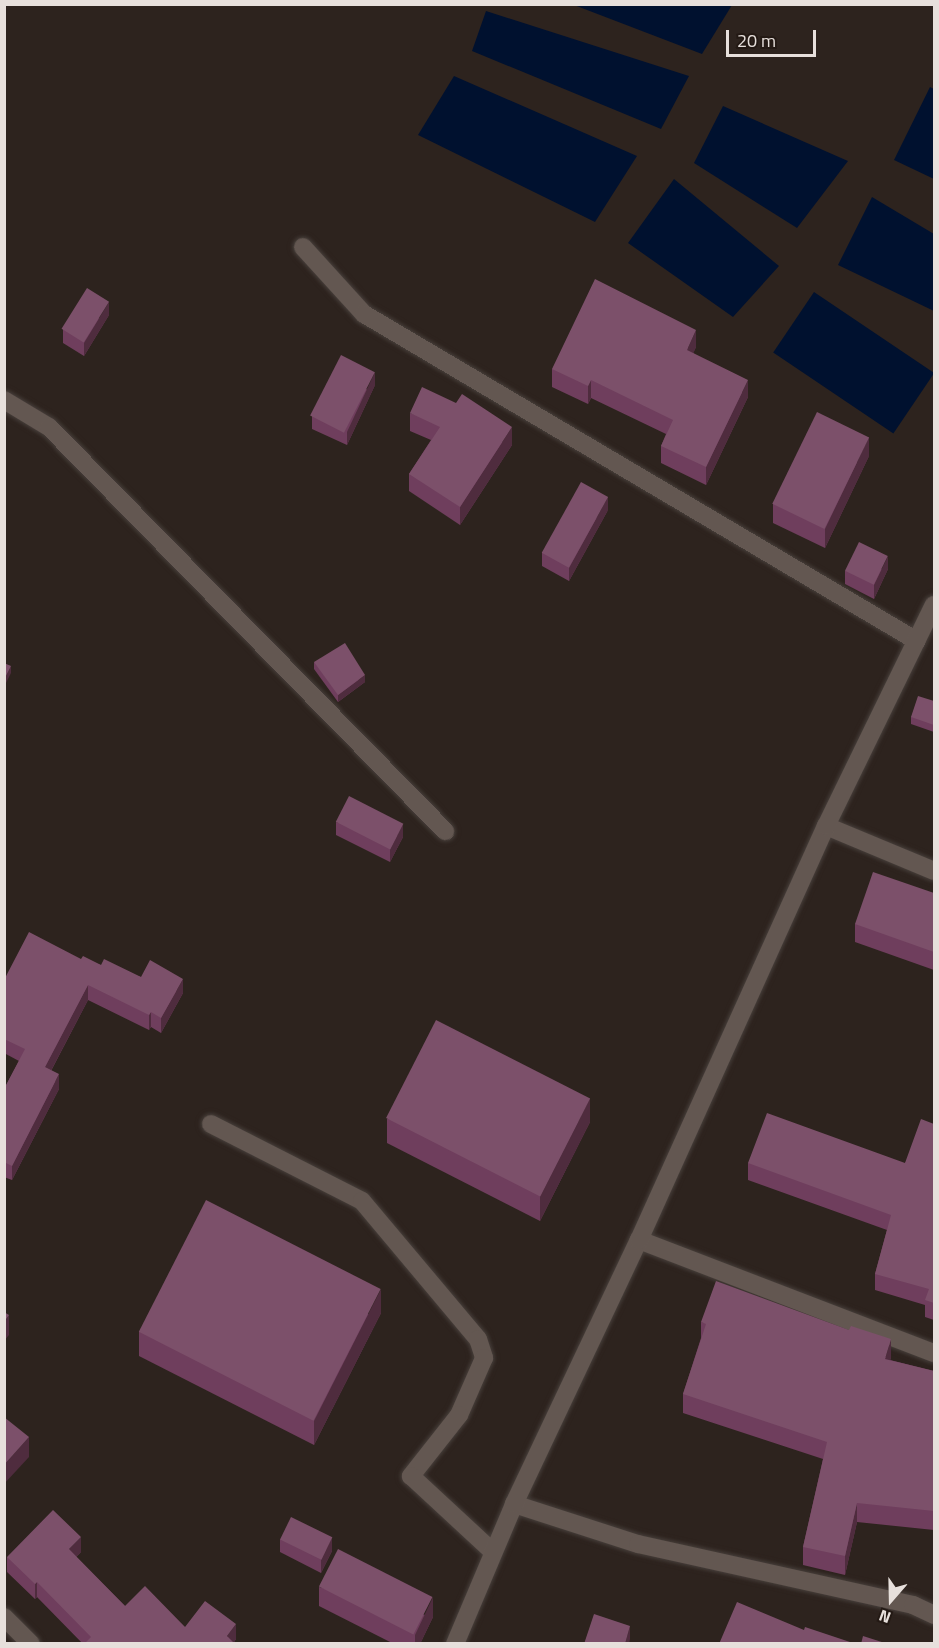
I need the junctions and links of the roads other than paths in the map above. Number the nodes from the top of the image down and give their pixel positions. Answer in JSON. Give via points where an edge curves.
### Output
{"nodes":[{"id":1,"x":303,"y":247,"type":"dead end"},
{"id":2,"x":4,"y":400,"type":"edge"},
{"id":3,"x":934,"y":605,"type":"edge"},
{"id":4,"x":917,"y":641,"type":"junction"},
{"id":5,"x":826,"y":826,"type":"junction"},
{"id":6,"x":445,"y":831,"type":"dead end"},
{"id":7,"x":934,"y":871,"type":"edge"},
{"id":8,"x":211,"y":1124,"type":"dead end"},
{"id":9,"x":639,"y":1240,"type":"junction"},
{"id":10,"x":934,"y":1353,"type":"edge"},
{"id":11,"x":513,"y":1504,"type":"junction"},
{"id":12,"x":492,"y":1551,"type":"junction"},
{"id":13,"x":934,"y":1615,"type":"edge"},
{"id":14,"x":4,"y":1617,"type":"edge"},
{"id":15,"x":31,"y":1644,"type":"edge"},
{"id":16,"x":455,"y":1644,"type":"edge"}],
"edges":[{"from":1,"to":4,"type":"street","via":[[364,314]]},
{"from":2,"to":6,"type":"street","via":[[49,427]]},
{"from":3,"to":4,"type":"street"},
{"from":4,"to":5,"type":"street"},
{"from":5,"to":7,"type":"street"},
{"from":5,"to":9,"type":"street"},
{"from":8,"to":12,"type":"street","via":[[362,1201],[478,1339],[484,1358],[459,1415],[411,1476]]},
{"from":9,"to":10,"type":"street"},
{"from":9,"to":11,"type":"street"},
{"from":11,"to":12,"type":"street"},
{"from":11,"to":13,"type":"street","via":[[638,1544],[913,1605]]},
{"from":12,"to":16,"type":"street"},
{"from":14,"to":15,"type":"street"}]}
